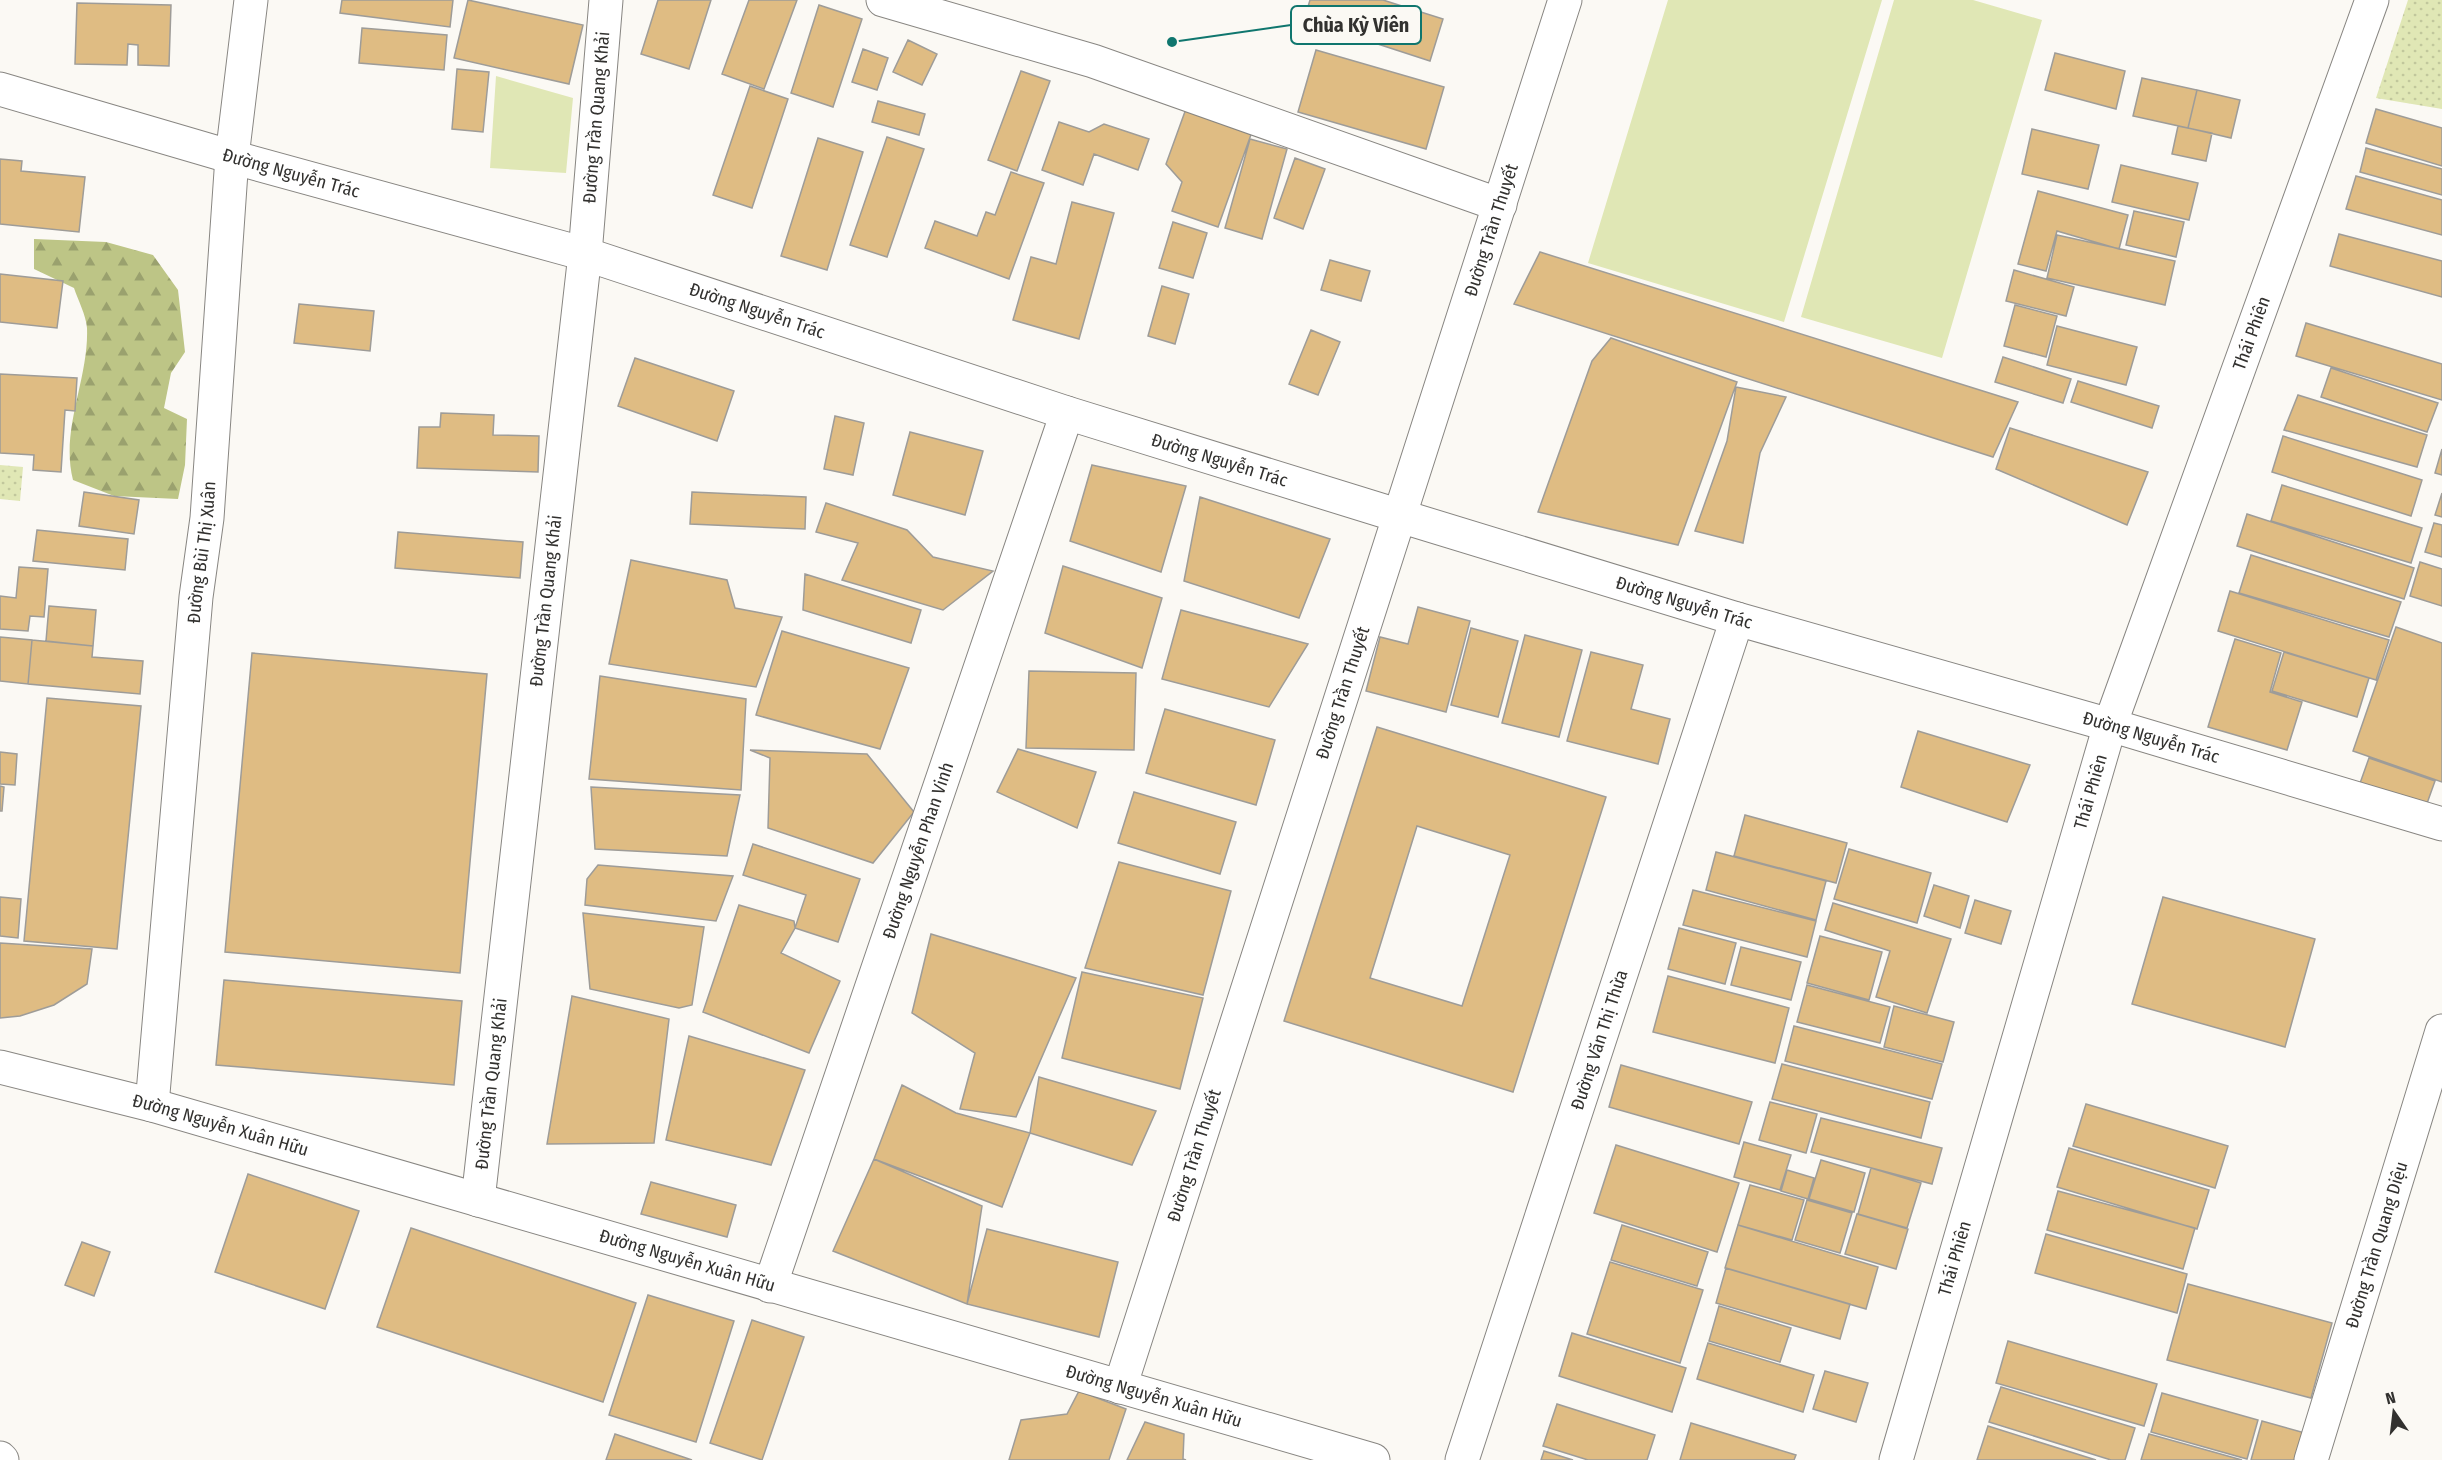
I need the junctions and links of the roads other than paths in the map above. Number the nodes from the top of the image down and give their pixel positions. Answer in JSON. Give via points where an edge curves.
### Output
{"nodes":[{"id":1,"x":251,"y":0,"type":"edge"},
{"id":2,"x":606,"y":0,"type":"edge"},
{"id":3,"x":883,"y":0,"type":"edge"},
{"id":4,"x":1565,"y":0,"type":"edge"},
{"id":5,"x":2372,"y":0,"type":"edge"},
{"id":6,"x":0,"y":88,"type":"edge"},
{"id":7,"x":232,"y":157,"type":"junction"},
{"id":8,"x":1500,"y":205,"type":"junction"},
{"id":9,"x":585,"y":254,"type":"junction"},
{"id":10,"x":1067,"y":413,"type":"junction"},
{"id":11,"x":1400,"y":516,"type":"junction"},
{"id":12,"x":1737,"y":619,"type":"junction"},
{"id":13,"x":2110,"y":725,"type":"junction"},
{"id":14,"x":2442,"y":824,"type":"edge"},
{"id":15,"x":2442,"y":1030,"type":"edge"},
{"id":16,"x":0,"y":1067,"type":"edge"},
{"id":17,"x":152,"y":1106,"type":"junction"},
{"id":18,"x":478,"y":1200,"type":"junction"},
{"id":19,"x":770,"y":1286,"type":"junction"},
{"id":20,"x":1120,"y":1387,"type":"junction"},
{"id":21,"x":1373,"y":1460,"type":"edge"},
{"id":22,"x":1462,"y":1460,"type":"edge"},
{"id":23,"x":1896,"y":1460,"type":"edge"},
{"id":24,"x":2312,"y":1460,"type":"edge"}],
"edges":[{"from":1,"to":7,"type":"street","name":"Đường Bùi Thị Xuân"},
{"from":2,"to":9,"type":"street","name":"Đường Trần Quang Khải"},
{"from":3,"to":8,"type":"street","via":[[1093,61]]},
{"from":4,"to":8,"type":"street","name":"Đường Trần Thuyết"},
{"from":5,"to":13,"type":"street","name":"Thái Phiên"},
{"from":6,"to":7,"type":"street","name":"Đường Nguyễn Trác"},
{"from":7,"to":9,"type":"street","name":"Đường Nguyễn Trác"},
{"from":7,"to":17,"type":"street","name":"Đường Bùi Thị Xuân","via":[[207,518],[196,597]]},
{"from":8,"to":11,"type":"street","name":"Đường Trần Thuyết"},
{"from":9,"to":10,"type":"street","name":"Đường Nguyễn Trác"},
{"from":9,"to":18,"type":"street","name":"Đường Trần Quang Khải"},
{"from":10,"to":11,"type":"street","name":"Đường Nguyễn Trác"},
{"from":10,"to":19,"type":"street","name":"Đường Nguyễn Phan Vinh"},
{"from":11,"to":12,"type":"street","name":"Đường Nguyễn Trác"},
{"from":11,"to":20,"type":"street","name":"Đường Trần Thuyết"},
{"from":12,"to":13,"type":"street","name":"Đường Nguyễn Trác"},
{"from":12,"to":22,"type":"street","name":"Đường Văn Thị Thừa"},
{"from":13,"to":14,"type":"street","name":"Đường Nguyễn Trác"},
{"from":13,"to":23,"type":"street","name":"Thái Phiên"},
{"from":15,"to":24,"type":"street","name":"Đường Trần Quang Diệu"},
{"from":16,"to":17,"type":"street","name":"Đường Nguyễn Xuân Hữu"},
{"from":17,"to":18,"type":"street","name":"Đường Nguyễn Xuân Hữu"},
{"from":18,"to":19,"type":"street","name":"Đường Nguyễn Xuân Hữu"},
{"from":19,"to":20,"type":"street","name":"Đường Nguyễn Xuân Hữu"},
{"from":20,"to":21,"type":"street","name":"Đường Nguyễn Xuân Hữu"}]}
